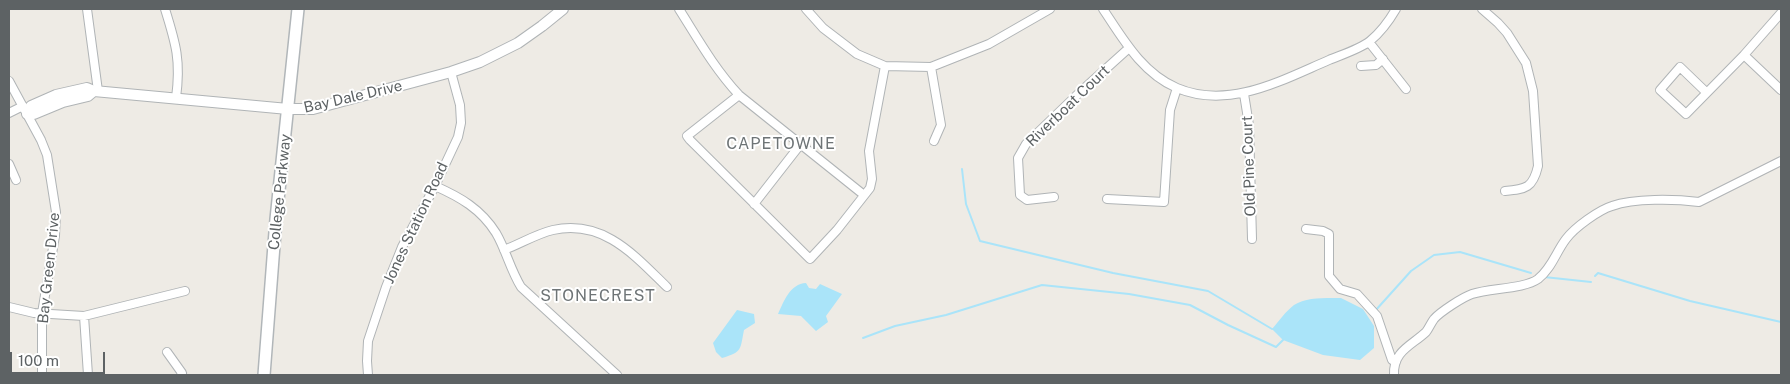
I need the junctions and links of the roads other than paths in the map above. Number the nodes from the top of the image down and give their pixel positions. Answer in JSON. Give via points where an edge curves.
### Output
{"nodes":[{"id":1,"x":87,"y":9,"type":"edge"},
{"id":2,"x":165,"y":9,"type":"edge"},
{"id":3,"x":298,"y":9,"type":"edge"},
{"id":4,"x":563,"y":9,"type":"edge"},
{"id":5,"x":679,"y":9,"type":"edge"},
{"id":6,"x":806,"y":9,"type":"edge"},
{"id":7,"x":1050,"y":9,"type":"edge"},
{"id":8,"x":1103,"y":9,"type":"edge"},
{"id":9,"x":1396,"y":9,"type":"edge"},
{"id":10,"x":1482,"y":9,"type":"edge"},
{"id":11,"x":1781,"y":13,"type":"edge"},
{"id":12,"x":1369,"y":42,"type":"junction"},
{"id":13,"x":1129,"y":48,"type":"junction"},
{"id":14,"x":1744,"y":55,"type":"junction"},
{"id":15,"x":1383,"y":59,"type":"junction"},
{"id":16,"x":884,"y":66,"type":"junction"},
{"id":17,"x":1361,"y":66,"type":"dead end"},
{"id":18,"x":931,"y":67,"type":"junction"},
{"id":19,"x":450,"y":72,"type":"junction"},
{"id":20,"x":9,"y":81,"type":"edge"},
{"id":21,"x":1177,"y":88,"type":"junction"},
{"id":22,"x":1406,"y":89,"type":"dead end"},
{"id":23,"x":1781,"y":90,"type":"edge"},
{"id":24,"x":96,"y":91,"type":"junction"},
{"id":25,"x":1706,"y":92,"type":"junction"},
{"id":26,"x":1244,"y":94,"type":"junction"},
{"id":27,"x":739,"y":95,"type":"junction"},
{"id":28,"x":176,"y":98,"type":"junction"},
{"id":29,"x":288,"y":109,"type":"junction"},
{"id":30,"x":25,"y":110,"type":"junction"},
{"id":31,"x":9,"y":113,"type":"edge"},
{"id":32,"x":934,"y":141,"type":"dead end"},
{"id":33,"x":800,"y":145,"type":"junction"},
{"id":34,"x":1781,"y":161,"type":"edge"},
{"id":35,"x":9,"y":164,"type":"edge"},
{"id":36,"x":16,"y":180,"type":"dead end"},
{"id":37,"x":435,"y":186,"type":"junction"},
{"id":38,"x":1505,"y":191,"type":"dead end"},
{"id":39,"x":864,"y":195,"type":"junction"},
{"id":40,"x":1054,"y":197,"type":"dead end"},
{"id":41,"x":1107,"y":199,"type":"dead end"},
{"id":42,"x":754,"y":204,"type":"junction"},
{"id":43,"x":1306,"y":229,"type":"dead end"},
{"id":44,"x":1252,"y":239,"type":"dead end"},
{"id":45,"x":504,"y":250,"type":"junction"},
{"id":46,"x":667,"y":287,"type":"dead end"},
{"id":47,"x":184,"y":291,"type":"dead end"},
{"id":48,"x":9,"y":307,"type":"edge"},
{"id":49,"x":42,"y":313,"type":"junction"},
{"id":50,"x":84,"y":316,"type":"junction"},
{"id":51,"x":167,"y":352,"type":"dead end"},
{"id":52,"x":1396,"y":362,"type":"junction"},
{"id":53,"x":42,"y":375,"type":"edge"},
{"id":54,"x":88,"y":375,"type":"edge"},
{"id":55,"x":181,"y":375,"type":"edge"},
{"id":56,"x":264,"y":375,"type":"edge"},
{"id":57,"x":368,"y":375,"type":"edge"},
{"id":58,"x":617,"y":375,"type":"edge"},
{"id":59,"x":1394,"y":375,"type":"edge"}],
"edges":[{"from":1,"to":24,"type":"street"},
{"from":2,"to":28,"type":"street","via":[[175,38],[178,62]]},
{"from":3,"to":29,"type":"main road","name":"College Parkway"},
{"from":4,"to":19,"type":"street","name":"Bay Dale Drive","via":[[518,43]]},
{"from":5,"to":27,"type":"street","via":[[721,76]]},
{"from":6,"to":16,"type":"street","via":[[823,28],[852,50]]},
{"from":7,"to":18,"type":"street","via":[[989,44]]},
{"from":8,"to":13,"type":"street"},
{"from":9,"to":12,"type":"street","via":[[1386,26]]},
{"from":10,"to":38,"type":"street","via":[[1498,23],[1521,54],[1533,91],[1536,177],[1522,190]]},
{"from":11,"to":14,"type":"street"},
{"from":12,"to":15,"type":"street"},
{"from":12,"to":26,"type":"street"},
{"from":13,"to":21,"type":"street","via":[[1149,70]]},
{"from":13,"to":40,"type":"street","name":"Riverboat Court","via":[[1039,131],[1018,158],[1020,196],[1027,200]]},
{"from":14,"to":23,"type":"street"},
{"from":14,"to":25,"type":"street"},
{"from":15,"to":17,"type":"street","via":[[1376,65]]},
{"from":15,"to":22,"type":"street"},
{"from":16,"to":18,"type":"street"},
{"from":16,"to":39,"type":"street","via":[[869,150],[872,179]]},
{"from":18,"to":32,"type":"street","via":[[941,125]]},
{"from":19,"to":29,"type":"street","name":"Bay Dale Drive","via":[[313,109]]},
{"from":19,"to":37,"type":"street","name":"Jones Station Road","via":[[460,105],[461,123],[458,137]]},
{"from":20,"to":30,"type":"street","name":"Bay Green Drive"},
{"from":21,"to":26,"type":"street","via":[[1208,94]]},
{"from":21,"to":41,"type":"street","via":[[1170,110],[1164,202]]},
{"from":24,"to":28,"type":"street","name":"Bay Dale Drive"},
{"from":24,"to":30,"type":"street","name":"Bay Dale Drive","via":[[87,88],[56,95]]},
{"from":25,"to":25,"type":"street","via":[[1680,67],[1660,90],[1686,114]]},
{"from":26,"to":44,"type":"street","name":"Old Pine Court","via":[[1249,125]]},
{"from":27,"to":33,"type":"street"},
{"from":27,"to":42,"type":"street","via":[[688,136]]},
{"from":28,"to":29,"type":"street","name":"Bay Dale Drive"},
{"from":29,"to":56,"type":"main road","name":"College Parkway"},
{"from":30,"to":31,"type":"street"},
{"from":30,"to":49,"type":"street","name":"Bay Green Drive","via":[[47,155],[56,212]]},
{"from":33,"to":39,"type":"street"},
{"from":33,"to":42,"type":"street"},
{"from":34,"to":52,"type":"street","via":[[1699,202],[1634,201],[1611,206],[1579,225],[1538,279],[1471,294],[1436,318],[1426,331],[1401,351]]},
{"from":35,"to":36,"type":"street"},
{"from":37,"to":45,"type":"street","via":[[471,204],[497,234]]},
{"from":37,"to":57,"type":"street","name":"Jones Station Road","via":[[402,247],[379,306],[368,341]]},
{"from":39,"to":42,"type":"street","via":[[810,259]]},
{"from":43,"to":52,"type":"street","via":[[1329,234],[1329,276],[1340,288],[1357,294],[1377,316],[1392,360]]},
{"from":45,"to":46,"type":"street","via":[[554,230],[592,231],[612,238],[626,248]]},
{"from":45,"to":58,"type":"street","via":[[521,287]]},
{"from":47,"to":50,"type":"street"},
{"from":48,"to":49,"type":"street"},
{"from":49,"to":50,"type":"street"},
{"from":49,"to":53,"type":"street","name":"Bay Green Drive"},
{"from":50,"to":54,"type":"street"},
{"from":51,"to":55,"type":"street"},
{"from":52,"to":59,"type":"street"}]}
